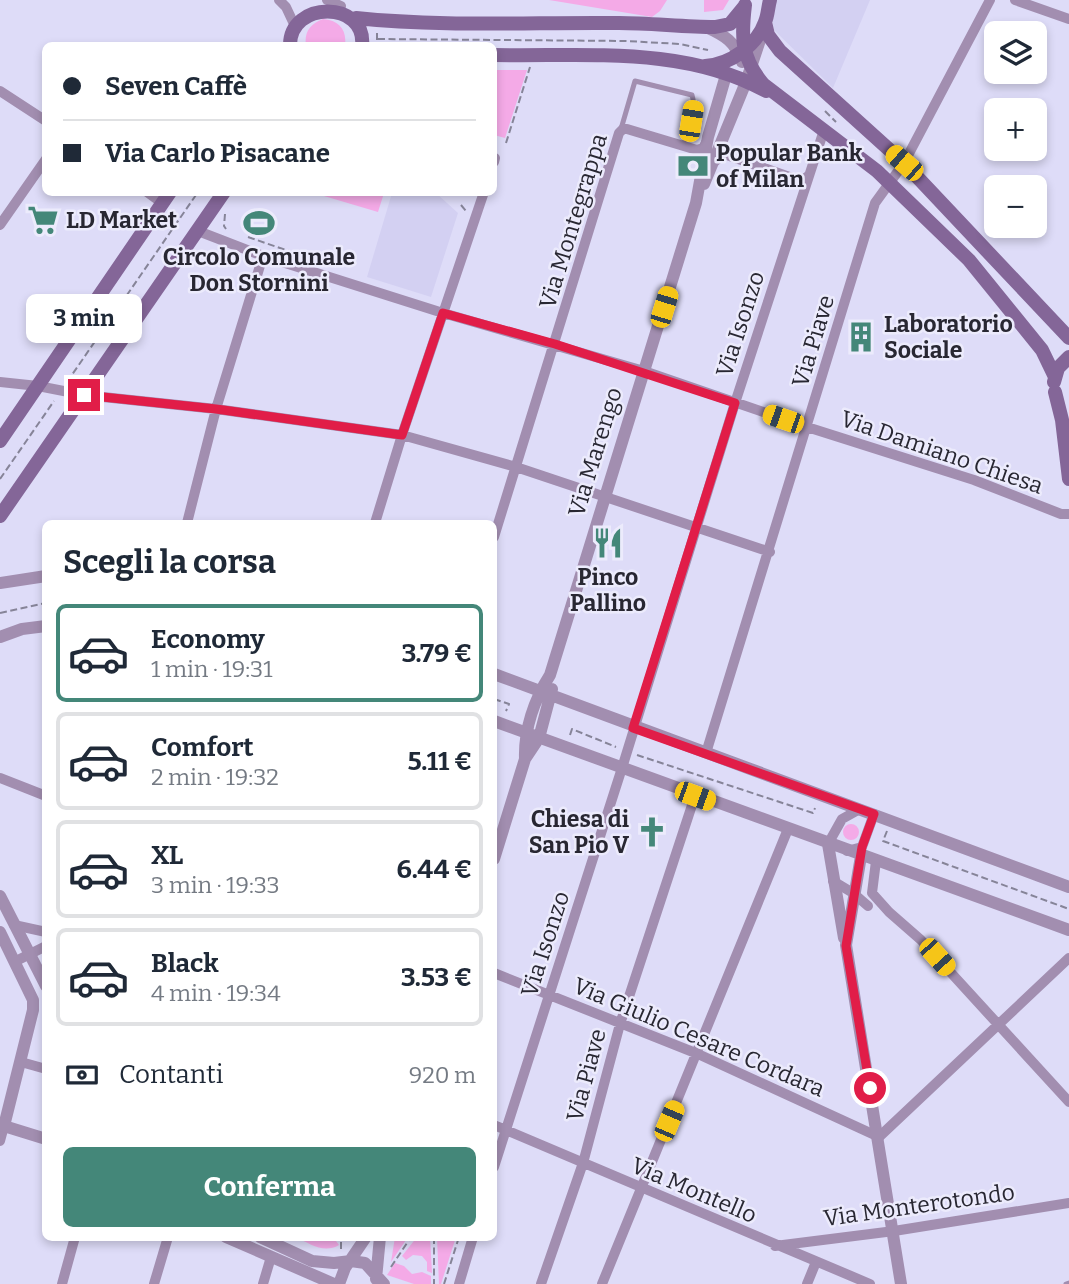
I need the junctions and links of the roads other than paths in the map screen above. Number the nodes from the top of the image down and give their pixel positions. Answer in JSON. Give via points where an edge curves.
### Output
{"nodes":[{"id":1,"x":279,"y":0,"type":"edge"},
{"id":2,"x":770,"y":0,"type":"edge"},
{"id":3,"x":990,"y":0,"type":"edge"},
{"id":4,"x":1015,"y":0,"type":"edge"},
{"id":5,"x":334,"y":2,"type":"edge"},
{"id":6,"x":746,"y":2,"type":"edge"},
{"id":7,"x":356,"y":18,"type":"junction"},
{"id":8,"x":1069,"y":19,"type":"edge"},
{"id":9,"x":293,"y":22,"type":"junction"},
{"id":10,"x":765,"y":22,"type":"junction"},
{"id":11,"x":706,"y":27,"type":"junction"},
{"id":12,"x":290,"y":42,"type":"edge"},
{"id":13,"x":362,"y":42,"type":"edge"},
{"id":14,"x":741,"y":51,"type":"junction"},
{"id":15,"x":781,"y":54,"type":"junction"},
{"id":16,"x":497,"y":55,"type":"edge"},
{"id":17,"x":700,"y":65,"type":"junction"},
{"id":18,"x":751,"y":67,"type":"junction"},
{"id":19,"x":745,"y":81,"type":"junction"},
{"id":20,"x":0,"y":91,"type":"edge"},
{"id":21,"x":719,"y":101,"type":"junction"},
{"id":22,"x":736,"y":108,"type":"junction"},
{"id":23,"x":796,"y":109,"type":"junction"},
{"id":24,"x":42,"y":120,"type":"edge"},
{"id":25,"x":824,"y":130,"type":"junction"},
{"id":26,"x":620,"y":131,"type":"junction"},
{"id":27,"x":708,"y":137,"type":"junction"},
{"id":28,"x":683,"y":146,"type":"junction"},
{"id":29,"x":714,"y":163,"type":"junction"},
{"id":30,"x":904,"y":163,"type":"junction"},
{"id":31,"x":42,"y":165,"type":"edge"},
{"id":32,"x":42,"y":170,"type":"edge"},
{"id":33,"x":35,"y":176,"type":"junction"},
{"id":34,"x":808,"y":176,"type":"junction"},
{"id":35,"x":891,"y":184,"type":"junction"},
{"id":36,"x":221,"y":196,"type":"edge"},
{"id":37,"x":483,"y":196,"type":"edge"},
{"id":38,"x":166,"y":198,"type":"edge"},
{"id":39,"x":696,"y":203,"type":"junction"},
{"id":40,"x":0,"y":225,"type":"edge"},
{"id":41,"x":198,"y":231,"type":"junction"},
{"id":42,"x":263,"y":256,"type":"junction"},
{"id":43,"x":443,"y":313,"type":"junction"},
{"id":44,"x":1069,"y":338,"type":"edge"},
{"id":45,"x":555,"y":344,"type":"junction"},
{"id":46,"x":1069,"y":357,"type":"edge"},
{"id":47,"x":644,"y":371,"type":"junction"},
{"id":48,"x":1055,"y":376,"type":"junction"},
{"id":49,"x":0,"y":382,"type":"edge"},
{"id":50,"x":38,"y":386,"type":"junction"},
{"id":51,"x":1055,"y":392,"type":"junction"},
{"id":52,"x":84,"y":395,"type":"junction"},
{"id":53,"x":735,"y":403,"type":"junction"},
{"id":54,"x":216,"y":409,"type":"junction"},
{"id":55,"x":1069,"y":413,"type":"edge"},
{"id":56,"x":807,"y":427,"type":"junction"},
{"id":57,"x":402,"y":435,"type":"junction"},
{"id":58,"x":0,"y":441,"type":"edge"},
{"id":59,"x":516,"y":467,"type":"junction"},
{"id":60,"x":1069,"y":479,"type":"edge"},
{"id":61,"x":605,"y":497,"type":"junction"},
{"id":62,"x":1069,"y":514,"type":"edge"},
{"id":63,"x":0,"y":516,"type":"edge"},
{"id":64,"x":188,"y":520,"type":"edge"},
{"id":65,"x":377,"y":520,"type":"edge"},
{"id":66,"x":497,"y":527,"type":"edge"},
{"id":67,"x":696,"y":527,"type":"junction"},
{"id":68,"x":769,"y":552,"type":"junction"},
{"id":69,"x":42,"y":577,"type":"edge"},
{"id":70,"x":0,"y":583,"type":"edge"},
{"id":71,"x":42,"y":626,"type":"edge"},
{"id":72,"x":0,"y":637,"type":"edge"},
{"id":73,"x":497,"y":675,"type":"edge"},
{"id":74,"x":545,"y":694,"type":"junction"},
{"id":75,"x":497,"y":722,"type":"edge"},
{"id":76,"x":633,"y":728,"type":"junction"},
{"id":77,"x":533,"y":735,"type":"junction"},
{"id":78,"x":706,"y":753,"type":"junction"},
{"id":79,"x":622,"y":768,"type":"junction"},
{"id":80,"x":0,"y":778,"type":"edge"},
{"id":81,"x":42,"y":794,"type":"edge"},
{"id":82,"x":695,"y":796,"type":"junction"},
{"id":83,"x":860,"y":809,"type":"junction"},
{"id":84,"x":874,"y":814,"type":"junction"},
{"id":85,"x":788,"y":829,"type":"junction"},
{"id":86,"x":828,"y":844,"type":"junction"},
{"id":87,"x":497,"y":849,"type":"edge"},
{"id":88,"x":862,"y":851,"type":"junction"},
{"id":89,"x":876,"y":861,"type":"junction"},
{"id":90,"x":833,"y":881,"type":"junction"},
{"id":91,"x":1069,"y":887,"type":"edge"},
{"id":92,"x":853,"y":894,"type":"junction"},
{"id":93,"x":0,"y":896,"type":"edge"},
{"id":94,"x":868,"y":906,"type":"junction"},
{"id":95,"x":850,"y":912,"type":"junction"},
{"id":96,"x":889,"y":912,"type":"junction"},
{"id":97,"x":15,"y":925,"type":"junction"},
{"id":98,"x":1069,"y":930,"type":"edge"},
{"id":99,"x":42,"y":931,"type":"edge"},
{"id":100,"x":0,"y":932,"type":"edge"},
{"id":101,"x":846,"y":946,"type":"junction"},
{"id":102,"x":42,"y":948,"type":"edge"},
{"id":103,"x":30,"y":955,"type":"junction"},
{"id":104,"x":1069,"y":958,"type":"edge"},
{"id":105,"x":16,"y":961,"type":"junction"},
{"id":106,"x":497,"y":974,"type":"edge"},
{"id":107,"x":42,"y":978,"type":"edge"},
{"id":108,"x":549,"y":995,"type":"junction"},
{"id":109,"x":620,"y":1024,"type":"junction"},
{"id":110,"x":998,"y":1026,"type":"junction"},
{"id":111,"x":698,"y":1054,"type":"junction"},
{"id":112,"x":21,"y":1062,"type":"junction"},
{"id":113,"x":42,"y":1068,"type":"edge"},
{"id":114,"x":1069,"y":1102,"type":"edge"},
{"id":115,"x":4,"y":1126,"type":"junction"},
{"id":116,"x":497,"y":1126,"type":"edge"},
{"id":117,"x":504,"y":1130,"type":"junction"},
{"id":118,"x":879,"y":1137,"type":"junction"},
{"id":119,"x":42,"y":1138,"type":"edge"},
{"id":120,"x":0,"y":1141,"type":"edge"},
{"id":121,"x":497,"y":1156,"type":"edge"},
{"id":122,"x":583,"y":1163,"type":"junction"},
{"id":123,"x":641,"y":1188,"type":"junction"},
{"id":124,"x":1069,"y":1203,"type":"edge"},
{"id":125,"x":894,"y":1231,"type":"junction"},
{"id":126,"x":74,"y":1241,"type":"edge"},
{"id":127,"x":166,"y":1241,"type":"edge"},
{"id":128,"x":235,"y":1241,"type":"edge"},
{"id":129,"x":271,"y":1241,"type":"edge"},
{"id":130,"x":364,"y":1241,"type":"edge"},
{"id":131,"x":380,"y":1241,"type":"edge"},
{"id":132,"x":472,"y":1241,"type":"edge"},
{"id":133,"x":775,"y":1246,"type":"junction"},
{"id":134,"x":271,"y":1257,"type":"junction"},
{"id":135,"x":351,"y":1261,"type":"junction"},
{"id":136,"x":816,"y":1262,"type":"junction"},
{"id":137,"x":379,"y":1281,"type":"edge"},
{"id":138,"x":62,"y":1284,"type":"edge"},
{"id":139,"x":154,"y":1284,"type":"edge"},
{"id":140,"x":263,"y":1284,"type":"edge"},
{"id":141,"x":337,"y":1284,"type":"edge"},
{"id":142,"x":459,"y":1284,"type":"edge"},
{"id":143,"x":541,"y":1284,"type":"edge"},
{"id":144,"x":602,"y":1284,"type":"edge"},
{"id":145,"x":807,"y":1284,"type":"edge"},
{"id":146,"x":870,"y":1284,"type":"edge"},
{"id":147,"x":901,"y":1284,"type":"edge"}],
"edges":[{"from":1,"to":9,"type":"street"},
{"from":2,"to":10,"type":"main road"},
{"from":3,"to":30,"type":"street","name":"Via Piave"},
{"from":4,"to":8,"type":"street"},
{"from":5,"to":7,"type":"main road"},
{"from":5,"to":9,"type":"main road","via":[[312,5]]},
{"from":6,"to":11,"type":"main road","via":[[730,24]]},
{"from":6,"to":14,"type":"main road"},
{"from":7,"to":11,"type":"main road"},
{"from":7,"to":13,"type":"main road"},
{"from":9,"to":12,"type":"main road"},
{"from":10,"to":14,"type":"main road"},
{"from":10,"to":15,"type":"main road"},
{"from":11,"to":14,"type":"main road"},
{"from":14,"to":15,"type":"main road"},
{"from":14,"to":17,"type":"main road"},
{"from":14,"to":18,"type":"main road"},
{"from":14,"to":19,"type":"main road"},
{"from":14,"to":19,"type":"street"},
{"from":14,"to":21,"type":"street","name":"Via Marengo"},
{"from":15,"to":30,"type":"main road"},
{"from":16,"to":17,"type":"main road","via":[[658,57]]},
{"from":17,"to":21,"type":"street","via":[[714,76]]},
{"from":18,"to":19,"type":"street","name":"Via Marengo"},
{"from":18,"to":23,"type":"main road","via":[[763,84]]},
{"from":19,"to":22,"type":"street","name":"Via Marengo"},
{"from":19,"to":23,"type":"main road"},
{"from":20,"to":24,"type":"street"},
{"from":21,"to":27,"type":"street","name":"Via Marengo"},
{"from":22,"to":23,"type":"street","via":[[745,96],[758,92]]},
{"from":22,"to":29,"type":"street","name":"Via Marengo"},
{"from":23,"to":25,"type":"main road"},
{"from":25,"to":34,"type":"street","name":"Via Isonzo"},
{"from":25,"to":35,"type":"main road"},
{"from":26,"to":28,"type":"street","name":"Via Montegrappa"},
{"from":26,"to":28,"type":"lane","via":[[635,81],[692,95],[691,121]]},
{"from":26,"to":45,"type":"street","name":"Via Montegrappa"},
{"from":27,"to":28,"type":"street","via":[[701,149]]},
{"from":27,"to":39,"type":"street","name":"Via Marengo"},
{"from":29,"to":34,"type":"street","via":[[723,154],[801,181]]},
{"from":29,"to":39,"type":"street","name":"Via Marengo"},
{"from":30,"to":35,"type":"street","name":"Via Piave"},
{"from":30,"to":44,"type":"main road"},
{"from":31,"to":33,"type":"street"},
{"from":32,"to":33,"type":"street"},
{"from":33,"to":40,"type":"street"},
{"from":34,"to":53,"type":"street","name":"Via Isonzo"},
{"from":35,"to":48,"type":"main road","via":[[969,260],[1042,349]]},
{"from":35,"to":56,"type":"street","name":"Via Piave","via":[[875,203]]},
{"from":36,"to":41,"type":"main road"},
{"from":37,"to":43,"type":"street"},
{"from":38,"to":50,"type":"main road"},
{"from":39,"to":47,"type":"street","name":"Via Marengo"},
{"from":41,"to":42,"type":"street","name":"Via Damiano Chiesa"},
{"from":41,"to":52,"type":"main road"},
{"from":42,"to":43,"type":"street","name":"Via Damiano Chiesa"},
{"from":42,"to":54,"type":"street"},
{"from":43,"to":45,"type":"street","name":"Via Damiano Chiesa"},
{"from":43,"to":57,"type":"street"},
{"from":45,"to":47,"type":"street","name":"Via Damiano Chiesa"},
{"from":45,"to":59,"type":"street","name":"Via Montegrappa"},
{"from":46,"to":48,"type":"main road"},
{"from":47,"to":53,"type":"street","name":"Via Damiano Chiesa"},
{"from":47,"to":61,"type":"street","name":"Via Marengo"},
{"from":48,"to":51,"type":"main road"},
{"from":49,"to":50,"type":"street"},
{"from":50,"to":52,"type":"street"},
{"from":50,"to":58,"type":"main road"},
{"from":51,"to":55,"type":"main road"},
{"from":51,"to":60,"type":"main road"},
{"from":52,"to":54,"type":"street"},
{"from":52,"to":63,"type":"main road"},
{"from":53,"to":56,"type":"street","name":"Via Damiano Chiesa"},
{"from":53,"to":67,"type":"street","name":"Via Isonzo"},
{"from":54,"to":57,"type":"street"},
{"from":54,"to":64,"type":"street"},
{"from":56,"to":62,"type":"street","name":"Via Damiano Chiesa"},
{"from":56,"to":68,"type":"street","name":"Via Piave"},
{"from":57,"to":59,"type":"street"},
{"from":57,"to":65,"type":"street"},
{"from":59,"to":61,"type":"street"},
{"from":59,"to":66,"type":"street","name":"Via Montegrappa"},
{"from":61,"to":67,"type":"street"},
{"from":61,"to":74,"type":"street","name":"Via Marengo"},
{"from":67,"to":68,"type":"street"},
{"from":67,"to":76,"type":"street","name":"Via Isonzo"},
{"from":68,"to":78,"type":"street","name":"Via Piave"},
{"from":69,"to":70,"type":"street"},
{"from":71,"to":72,"type":"street"},
{"from":73,"to":74,"type":"street"},
{"from":74,"to":76,"type":"street"},
{"from":74,"to":77,"type":"street","name":"Via Marengo"},
{"from":75,"to":77,"type":"street"},
{"from":76,"to":78,"type":"street"},
{"from":76,"to":79,"type":"street","name":"Via Isonzo"},
{"from":77,"to":79,"type":"street"},
{"from":77,"to":87,"type":"street","name":"Via Marengo"},
{"from":78,"to":83,"type":"street"},
{"from":79,"to":82,"type":"street"},
{"from":79,"to":108,"type":"street","name":"Via Isonzo"},
{"from":80,"to":81,"type":"street"},
{"from":82,"to":85,"type":"street"},
{"from":82,"to":109,"type":"street","name":"Via Piave"},
{"from":83,"to":84,"type":"street"},
{"from":83,"to":86,"type":"street","via":[[842,819]]},
{"from":84,"to":88,"type":"street"},
{"from":84,"to":91,"type":"street"},
{"from":85,"to":86,"type":"street"},
{"from":85,"to":111,"type":"street"},
{"from":86,"to":88,"type":"street"},
{"from":86,"to":90,"type":"street"},
{"from":88,"to":89,"type":"street"},
{"from":88,"to":92,"type":"street"},
{"from":89,"to":96,"type":"street","via":[[872,892]]},
{"from":89,"to":98,"type":"street"},
{"from":90,"to":92,"type":"street"},
{"from":90,"to":101,"type":"street"},
{"from":92,"to":94,"type":"street"},
{"from":92,"to":95,"type":"street"},
{"from":93,"to":97,"type":"street"},
{"from":94,"to":95,"type":"street","via":[[857,905]]},
{"from":94,"to":96,"type":"street"},
{"from":95,"to":101,"type":"street"},
{"from":96,"to":110,"type":"street","via":[[921,940]]},
{"from":97,"to":99,"type":"street"},
{"from":97,"to":103,"type":"street"},
{"from":100,"to":105,"type":"street"},
{"from":101,"to":118,"type":"street"},
{"from":102,"to":103,"type":"street"},
{"from":103,"to":105,"type":"street"},
{"from":103,"to":107,"type":"street"},
{"from":104,"to":110,"type":"street"},
{"from":105,"to":112,"type":"street","via":[[33,1000]]},
{"from":106,"to":108,"type":"street","name":"Via Giulio Cesare Cordara"},
{"from":108,"to":109,"type":"street","name":"Via Giulio Cesare Cordara"},
{"from":108,"to":117,"type":"street","name":"Via Isonzo"},
{"from":109,"to":111,"type":"street","name":"Via Giulio Cesare Cordara"},
{"from":109,"to":122,"type":"street","name":"Via Piave"},
{"from":110,"to":114,"type":"street"},
{"from":110,"to":118,"type":"street"},
{"from":111,"to":118,"type":"street","name":"Via Giulio Cesare Cordara"},
{"from":111,"to":123,"type":"street"},
{"from":112,"to":113,"type":"street"},
{"from":112,"to":115,"type":"street"},
{"from":115,"to":119,"type":"street"},
{"from":115,"to":120,"type":"street"},
{"from":116,"to":117,"type":"street","name":"Via Montello"},
{"from":117,"to":121,"type":"street","name":"Via Isonzo"},
{"from":117,"to":122,"type":"street","name":"Via Montello"},
{"from":118,"to":125,"type":"street"},
{"from":122,"to":123,"type":"street","name":"Via Montello"},
{"from":122,"to":143,"type":"street","name":"Via Piave"},
{"from":123,"to":133,"type":"street","name":"Via Montello"},
{"from":123,"to":144,"type":"street"},
{"from":124,"to":125,"type":"street","name":"Via Monterotondo"},
{"from":125,"to":133,"type":"street","name":"Via Monterotondo"},
{"from":125,"to":147,"type":"street"},
{"from":126,"to":138,"type":"street"},
{"from":127,"to":139,"type":"street"},
{"from":128,"to":134,"type":"street"},
{"from":129,"to":135,"type":"street","via":[[312,1261]]},
{"from":130,"to":135,"type":"street"},
{"from":131,"to":137,"type":"street"},
{"from":132,"to":142,"type":"street"},
{"from":133,"to":136,"type":"street","name":"Via Montello"},
{"from":134,"to":140,"type":"street"},
{"from":134,"to":141,"type":"street"},
{"from":135,"to":137,"type":"street","via":[[365,1263]]},
{"from":135,"to":141,"type":"street"},
{"from":136,"to":145,"type":"street"},
{"from":136,"to":146,"type":"street","name":"Via Montello"}]}
